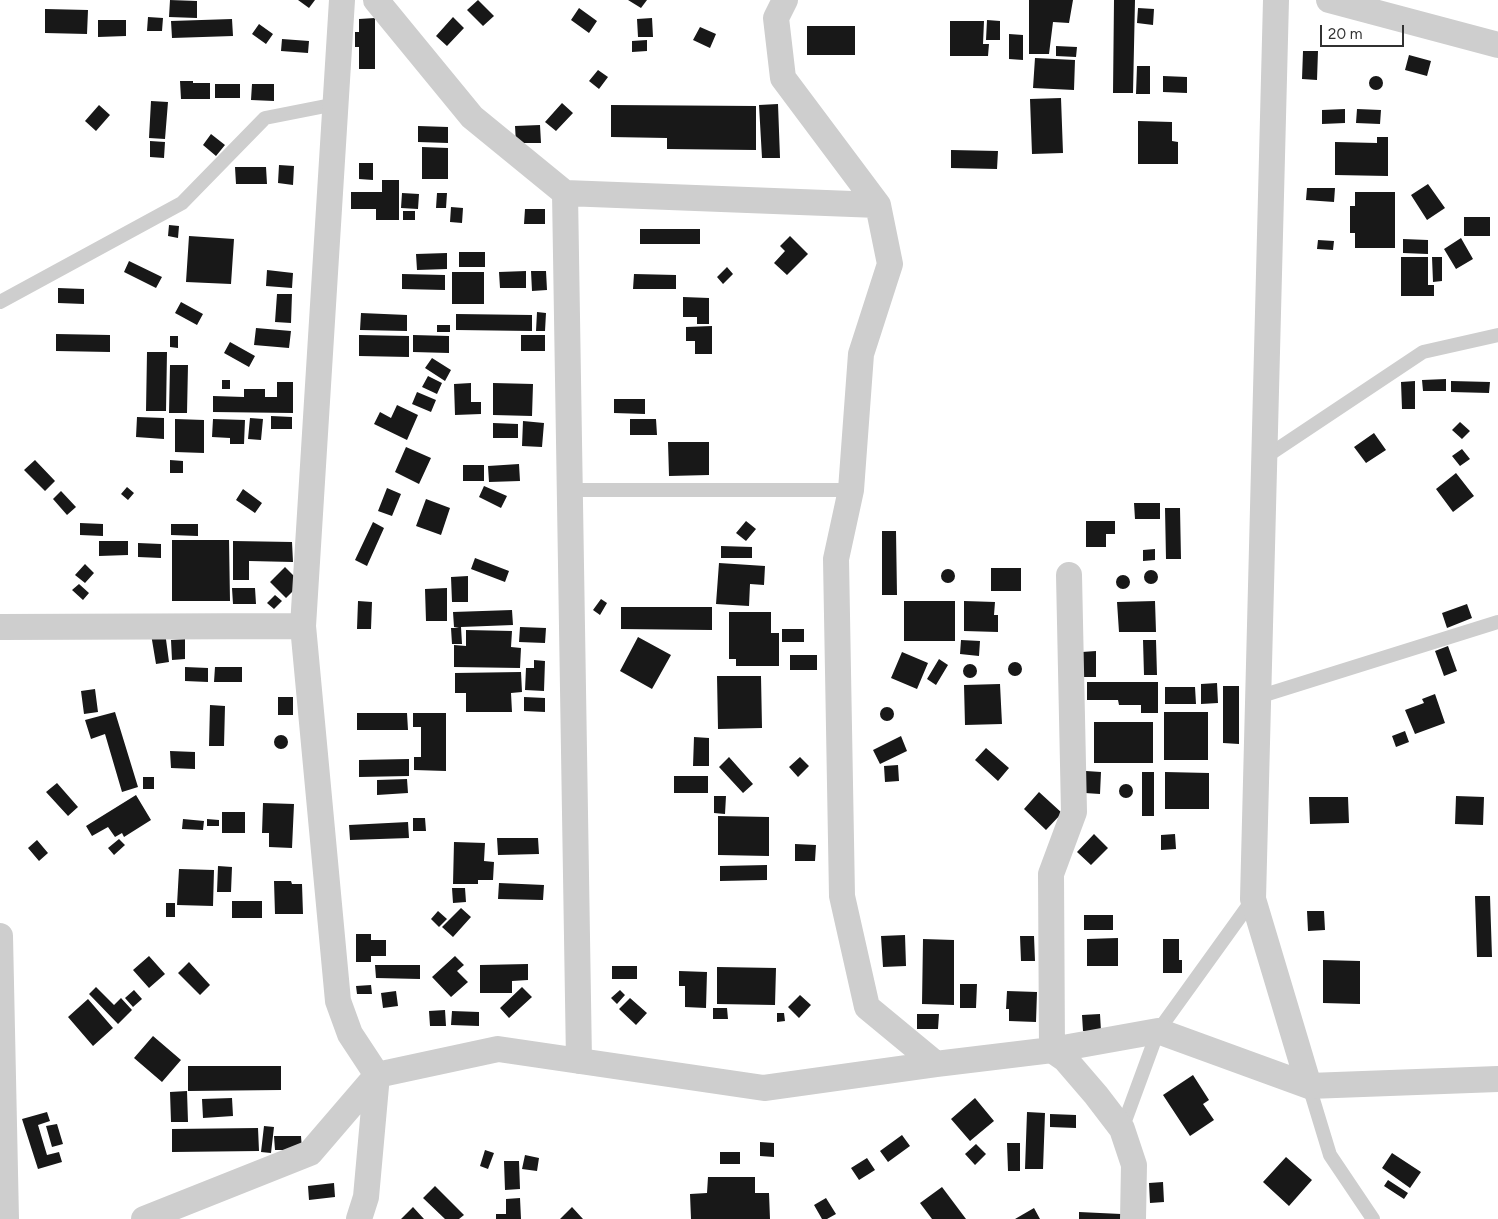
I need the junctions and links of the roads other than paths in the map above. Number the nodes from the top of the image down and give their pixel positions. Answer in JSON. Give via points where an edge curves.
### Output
{"nodes":[{"id":1,"x":342,"y":0,"type":"edge"},
{"id":2,"x":376,"y":0,"type":"edge"},
{"id":3,"x":785,"y":0,"type":"edge"},
{"id":4,"x":1276,"y":0,"type":"edge"},
{"id":5,"x":1329,"y":0,"type":"edge"},
{"id":6,"x":1498,"y":45,"type":"edge"},
{"id":7,"x":336,"y":104,"type":"junction"},
{"id":8,"x":564,"y":193,"type":"junction"},
{"id":9,"x":878,"y":206,"type":"junction"},
{"id":10,"x":0,"y":302,"type":"edge"},
{"id":11,"x":1498,"y":335,"type":"edge"},
{"id":12,"x":1264,"y":458,"type":"junction"},
{"id":13,"x":569,"y":490,"type":"junction"},
{"id":14,"x":851,"y":490,"type":"junction"},
{"id":15,"x":1069,"y":576,"type":"dead end"},
{"id":16,"x":1498,"y":622,"type":"edge"},
{"id":17,"x":303,"y":626,"type":"junction"},
{"id":18,"x":0,"y":627,"type":"edge"},
{"id":19,"x":1258,"y":697,"type":"junction"},
{"id":20,"x":1253,"y":899,"type":"junction"},
{"id":21,"x":0,"y":936,"type":"edge"},
{"id":22,"x":1158,"y":1031,"type":"junction"},
{"id":23,"x":1052,"y":1050,"type":"junction"},
{"id":24,"x":579,"y":1061,"type":"junction"},
{"id":25,"x":936,"y":1064,"type":"junction"},
{"id":26,"x":376,"y":1075,"type":"junction"},
{"id":27,"x":1498,"y":1079,"type":"edge"},
{"id":28,"x":1309,"y":1086,"type":"junction"},
{"id":29,"x":1122,"y":1129,"type":"junction"},
{"id":30,"x":6,"y":1219,"type":"edge"},
{"id":31,"x":144,"y":1219,"type":"edge"},
{"id":32,"x":359,"y":1219,"type":"edge"},
{"id":33,"x":1133,"y":1219,"type":"edge"},
{"id":34,"x":1373,"y":1219,"type":"edge"}],
"edges":[{"from":1,"to":7,"type":"street"},
{"from":2,"to":8,"type":"street","via":[[472,117]]},
{"from":3,"to":9,"type":"street","via":[[776,18],[783,78]]},
{"from":4,"to":12,"type":"street"},
{"from":5,"to":6,"type":"street"},
{"from":7,"to":10,"type":"lane","via":[[265,118],[182,203]]},
{"from":7,"to":17,"type":"street"},
{"from":8,"to":9,"type":"street"},
{"from":8,"to":13,"type":"street"},
{"from":9,"to":14,"type":"street","via":[[890,264],[861,354]]},
{"from":11,"to":12,"type":"lane","via":[[1423,352]]},
{"from":12,"to":19,"type":"street"},
{"from":13,"to":14,"type":"lane"},
{"from":13,"to":24,"type":"street"},
{"from":14,"to":25,"type":"street","via":[[836,559],[842,896],[867,1007]]},
{"from":15,"to":23,"type":"street","via":[[1074,812],[1051,874]]},
{"from":16,"to":19,"type":"lane"},
{"from":17,"to":18,"type":"street"},
{"from":17,"to":26,"type":"street","via":[[338,1001],[350,1034]]},
{"from":19,"to":20,"type":"street"},
{"from":20,"to":22,"type":"lane"},
{"from":20,"to":28,"type":"street"},
{"from":21,"to":30,"type":"street"},
{"from":22,"to":23,"type":"street"},
{"from":22,"to":28,"type":"street"},
{"from":22,"to":29,"type":"lane"},
{"from":23,"to":25,"type":"street"},
{"from":23,"to":29,"type":"street","via":[[1065,1059]]},
{"from":24,"to":25,"type":"street","via":[[764,1088]]},
{"from":24,"to":26,"type":"street","via":[[498,1049]]},
{"from":26,"to":31,"type":"street","via":[[310,1153]]},
{"from":26,"to":32,"type":"street","via":[[366,1197]]},
{"from":27,"to":28,"type":"street"},
{"from":28,"to":34,"type":"lane","via":[[1330,1155]]},
{"from":29,"to":33,"type":"street","via":[[1134,1165]]}]}
